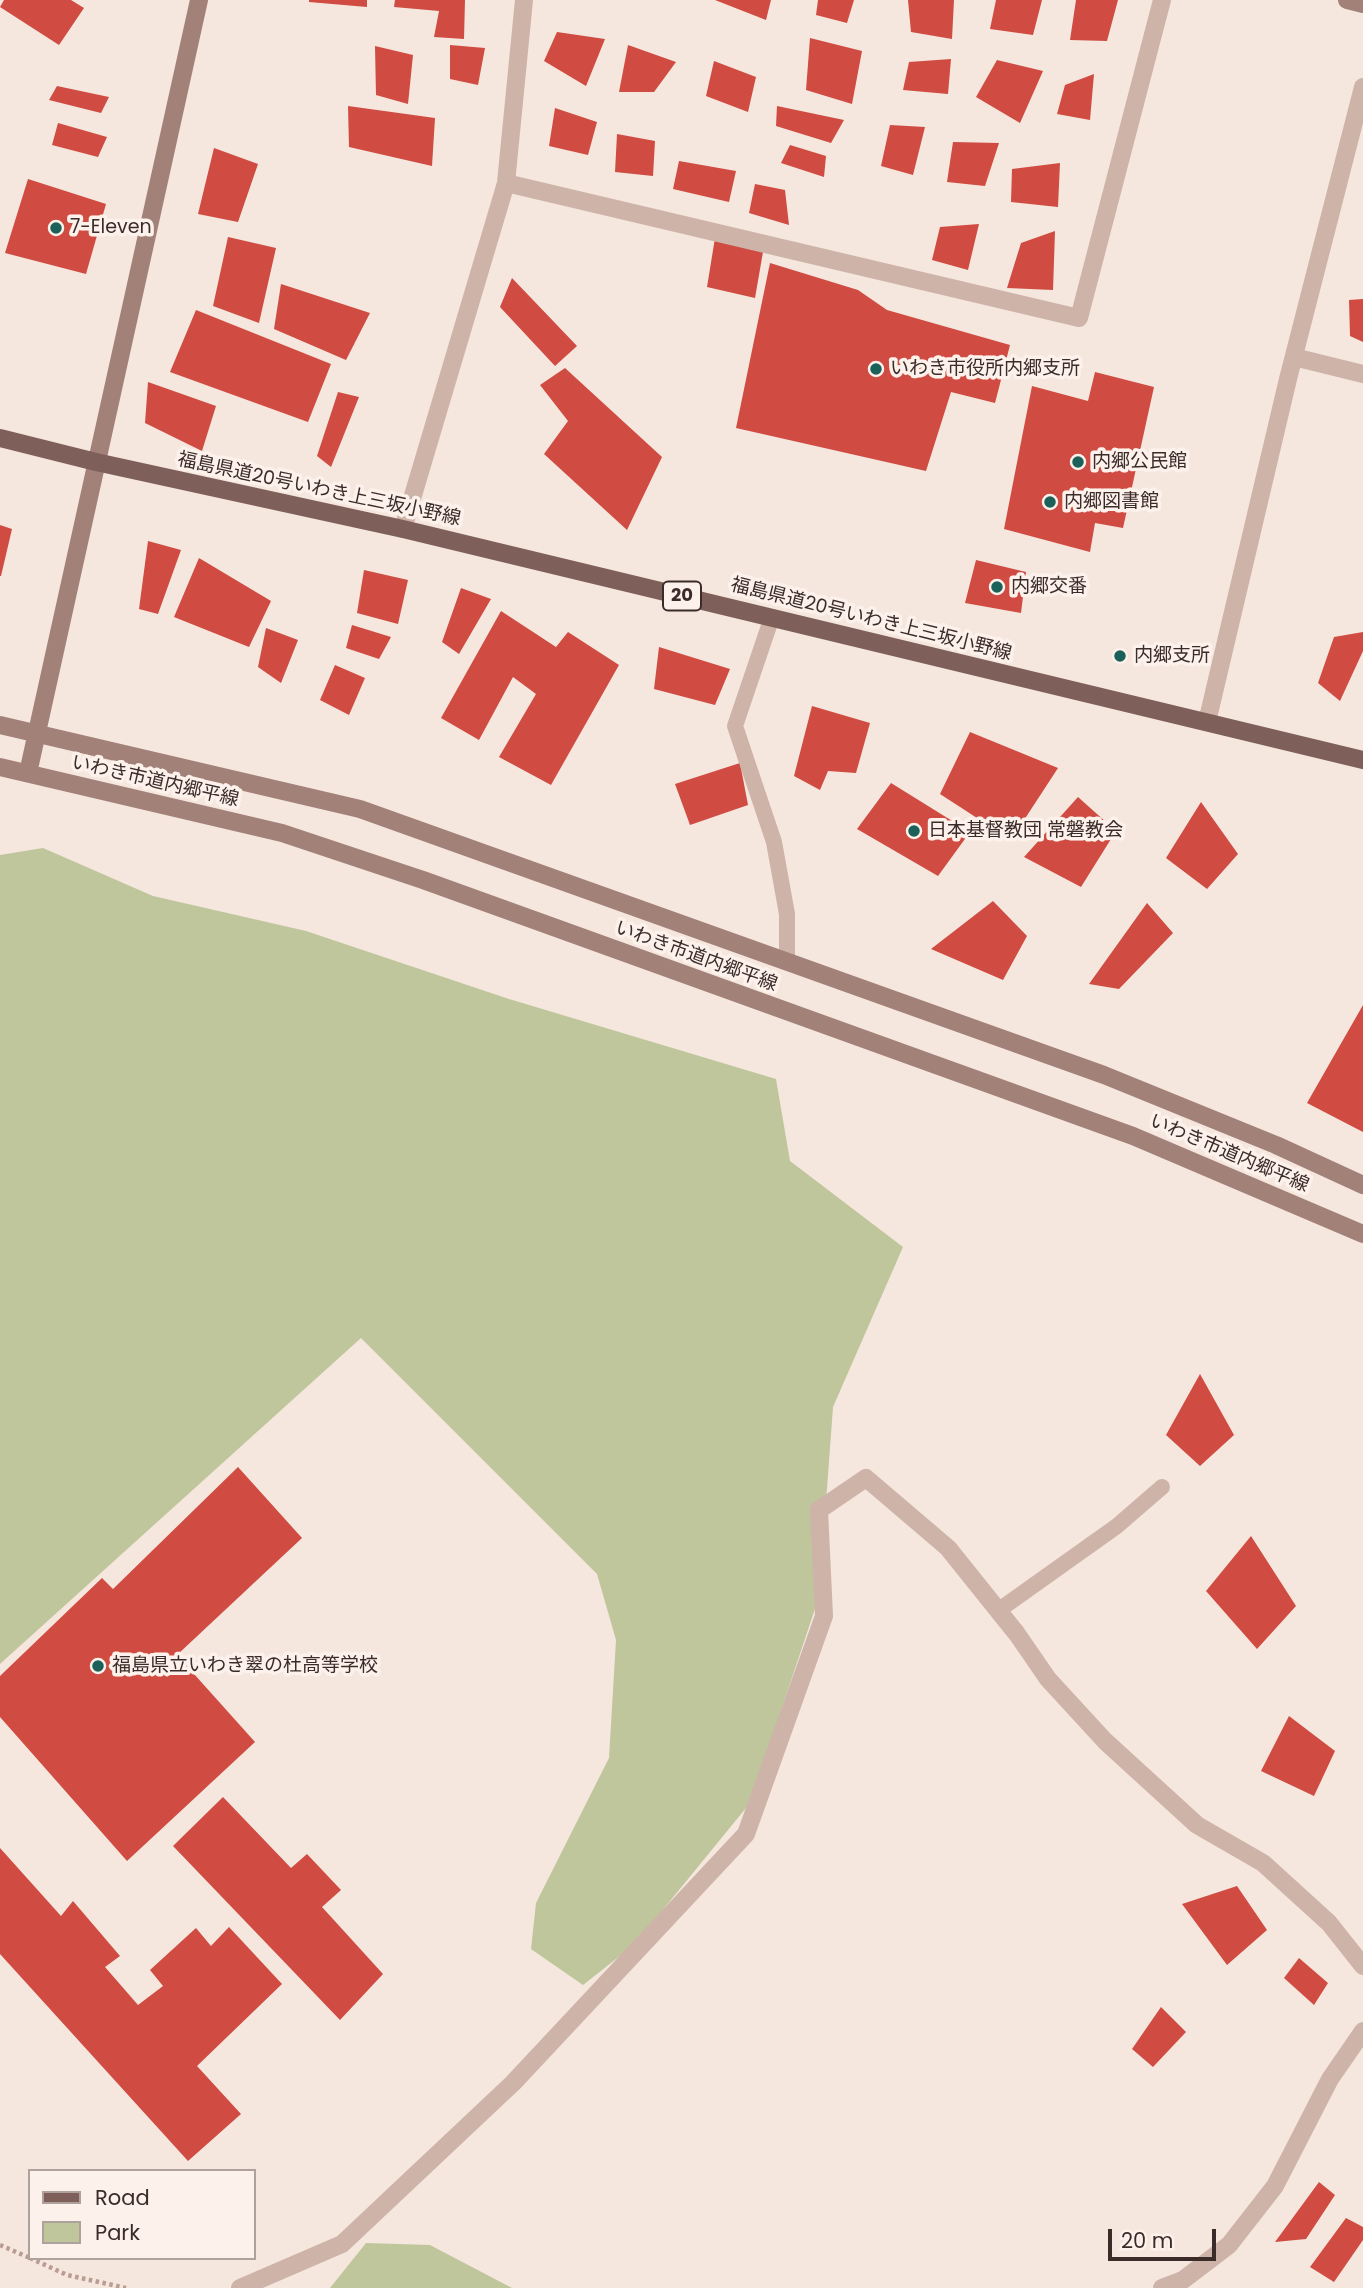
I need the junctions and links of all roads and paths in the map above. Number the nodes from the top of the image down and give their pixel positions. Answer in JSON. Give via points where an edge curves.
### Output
{"nodes":[{"id":1,"x":200,"y":0,"type":"edge"},
{"id":2,"x":524,"y":0,"type":"edge"},
{"id":3,"x":1162,"y":0,"type":"edge"},
{"id":4,"x":1347,"y":0,"type":"edge"},
{"id":5,"x":1363,"y":4,"type":"edge"},
{"id":6,"x":1363,"y":87,"type":"edge"},
{"id":7,"x":506,"y":183,"type":"junction"},
{"id":8,"x":1294,"y":357,"type":"junction"},
{"id":9,"x":1363,"y":374,"type":"edge"},
{"id":10,"x":0,"y":438,"type":"edge"},
{"id":11,"x":96,"y":463,"type":"junction"},
{"id":12,"x":403,"y":528,"type":"junction"},
{"id":13,"x":772,"y":617,"type":"junction"},
{"id":14,"x":1207,"y":722,"type":"junction"},
{"id":15,"x":0,"y":724,"type":"edge"},
{"id":16,"x":36,"y":732,"type":"junction"},
{"id":17,"x":1363,"y":761,"type":"edge"},
{"id":18,"x":0,"y":767,"type":"edge"},
{"id":19,"x":28,"y":773,"type":"junction"},
{"id":20,"x":787,"y":960,"type":"junction"},
{"id":21,"x":1363,"y":1185,"type":"edge"},
{"id":22,"x":1363,"y":1234,"type":"edge"},
{"id":23,"x":1162,"y":1487,"type":"dead end"},
{"id":24,"x":999,"y":1610,"type":"junction"},
{"id":25,"x":1363,"y":1966,"type":"edge"},
{"id":26,"x":1363,"y":2031,"type":"edge"},
{"id":27,"x":0,"y":2245,"type":"edge"},
{"id":28,"x":28,"y":2257,"type":"edge"},
{"id":29,"x":34,"y":2260,"type":"edge"},
{"id":30,"x":126,"y":2288,"type":"edge"},
{"id":31,"x":240,"y":2288,"type":"edge"},
{"id":32,"x":1162,"y":2288,"type":"edge"}],
"edges":[{"from":1,"to":11,"type":"street"},
{"from":2,"to":7,"type":"street"},
{"from":3,"to":7,"type":"street","via":[[1079,318]]},
{"from":4,"to":5,"type":"street"},
{"from":6,"to":8,"type":"street"},
{"from":7,"to":12,"type":"street"},
{"from":8,"to":9,"type":"street"},
{"from":8,"to":14,"type":"street"},
{"from":10,"to":11,"type":"main road","name":"福島県道20号いわき上三坂小野線","number":"20"},
{"from":11,"to":12,"type":"main road","name":"福島県道20号いわき上三坂小野線","number":"20"},
{"from":11,"to":16,"type":"street"},
{"from":12,"to":13,"type":"main road","name":"福島県道20号いわき上三坂小野線","number":"20"},
{"from":13,"to":14,"type":"main road","name":"福島県道20号いわき上三坂小野線","number":"20"},
{"from":13,"to":20,"type":"lane","via":[[735,726],[774,842],[787,914]]},
{"from":14,"to":17,"type":"main road","name":"福島県道20号いわき上三坂小野線","number":"20"},
{"from":15,"to":16,"type":"street","name":"いわき市道内郷平線"},
{"from":16,"to":19,"type":"street"},
{"from":16,"to":20,"type":"street","name":"いわき市道内郷平線","via":[[359,809]]},
{"from":18,"to":19,"type":"street","name":"いわき市道内郷平線"},
{"from":19,"to":22,"type":"street","name":"いわき市道内郷平線","via":[[282,833],[422,880],[1133,1136]]},
{"from":20,"to":21,"type":"street","name":"いわき市道内郷平線","via":[[1104,1075]]},
{"from":23,"to":24,"type":"lane","via":[[1117,1526]]},
{"from":24,"to":25,"type":"street","via":[[1048,1679],[1105,1741],[1196,1825],[1263,1863],[1329,1923]]},
{"from":24,"to":31,"type":"street","via":[[948,1549],[866,1478],[819,1510],[824,1616],[746,1834],[513,2083],[342,2245]]},
{"from":26,"to":32,"type":"street","via":[[1330,2079],[1267,2196],[1229,2245],[1183,2280]]},
{"from":27,"to":28,"type":"path"},
{"from":29,"to":30,"type":"path","via":[[67,2275]]}]}
